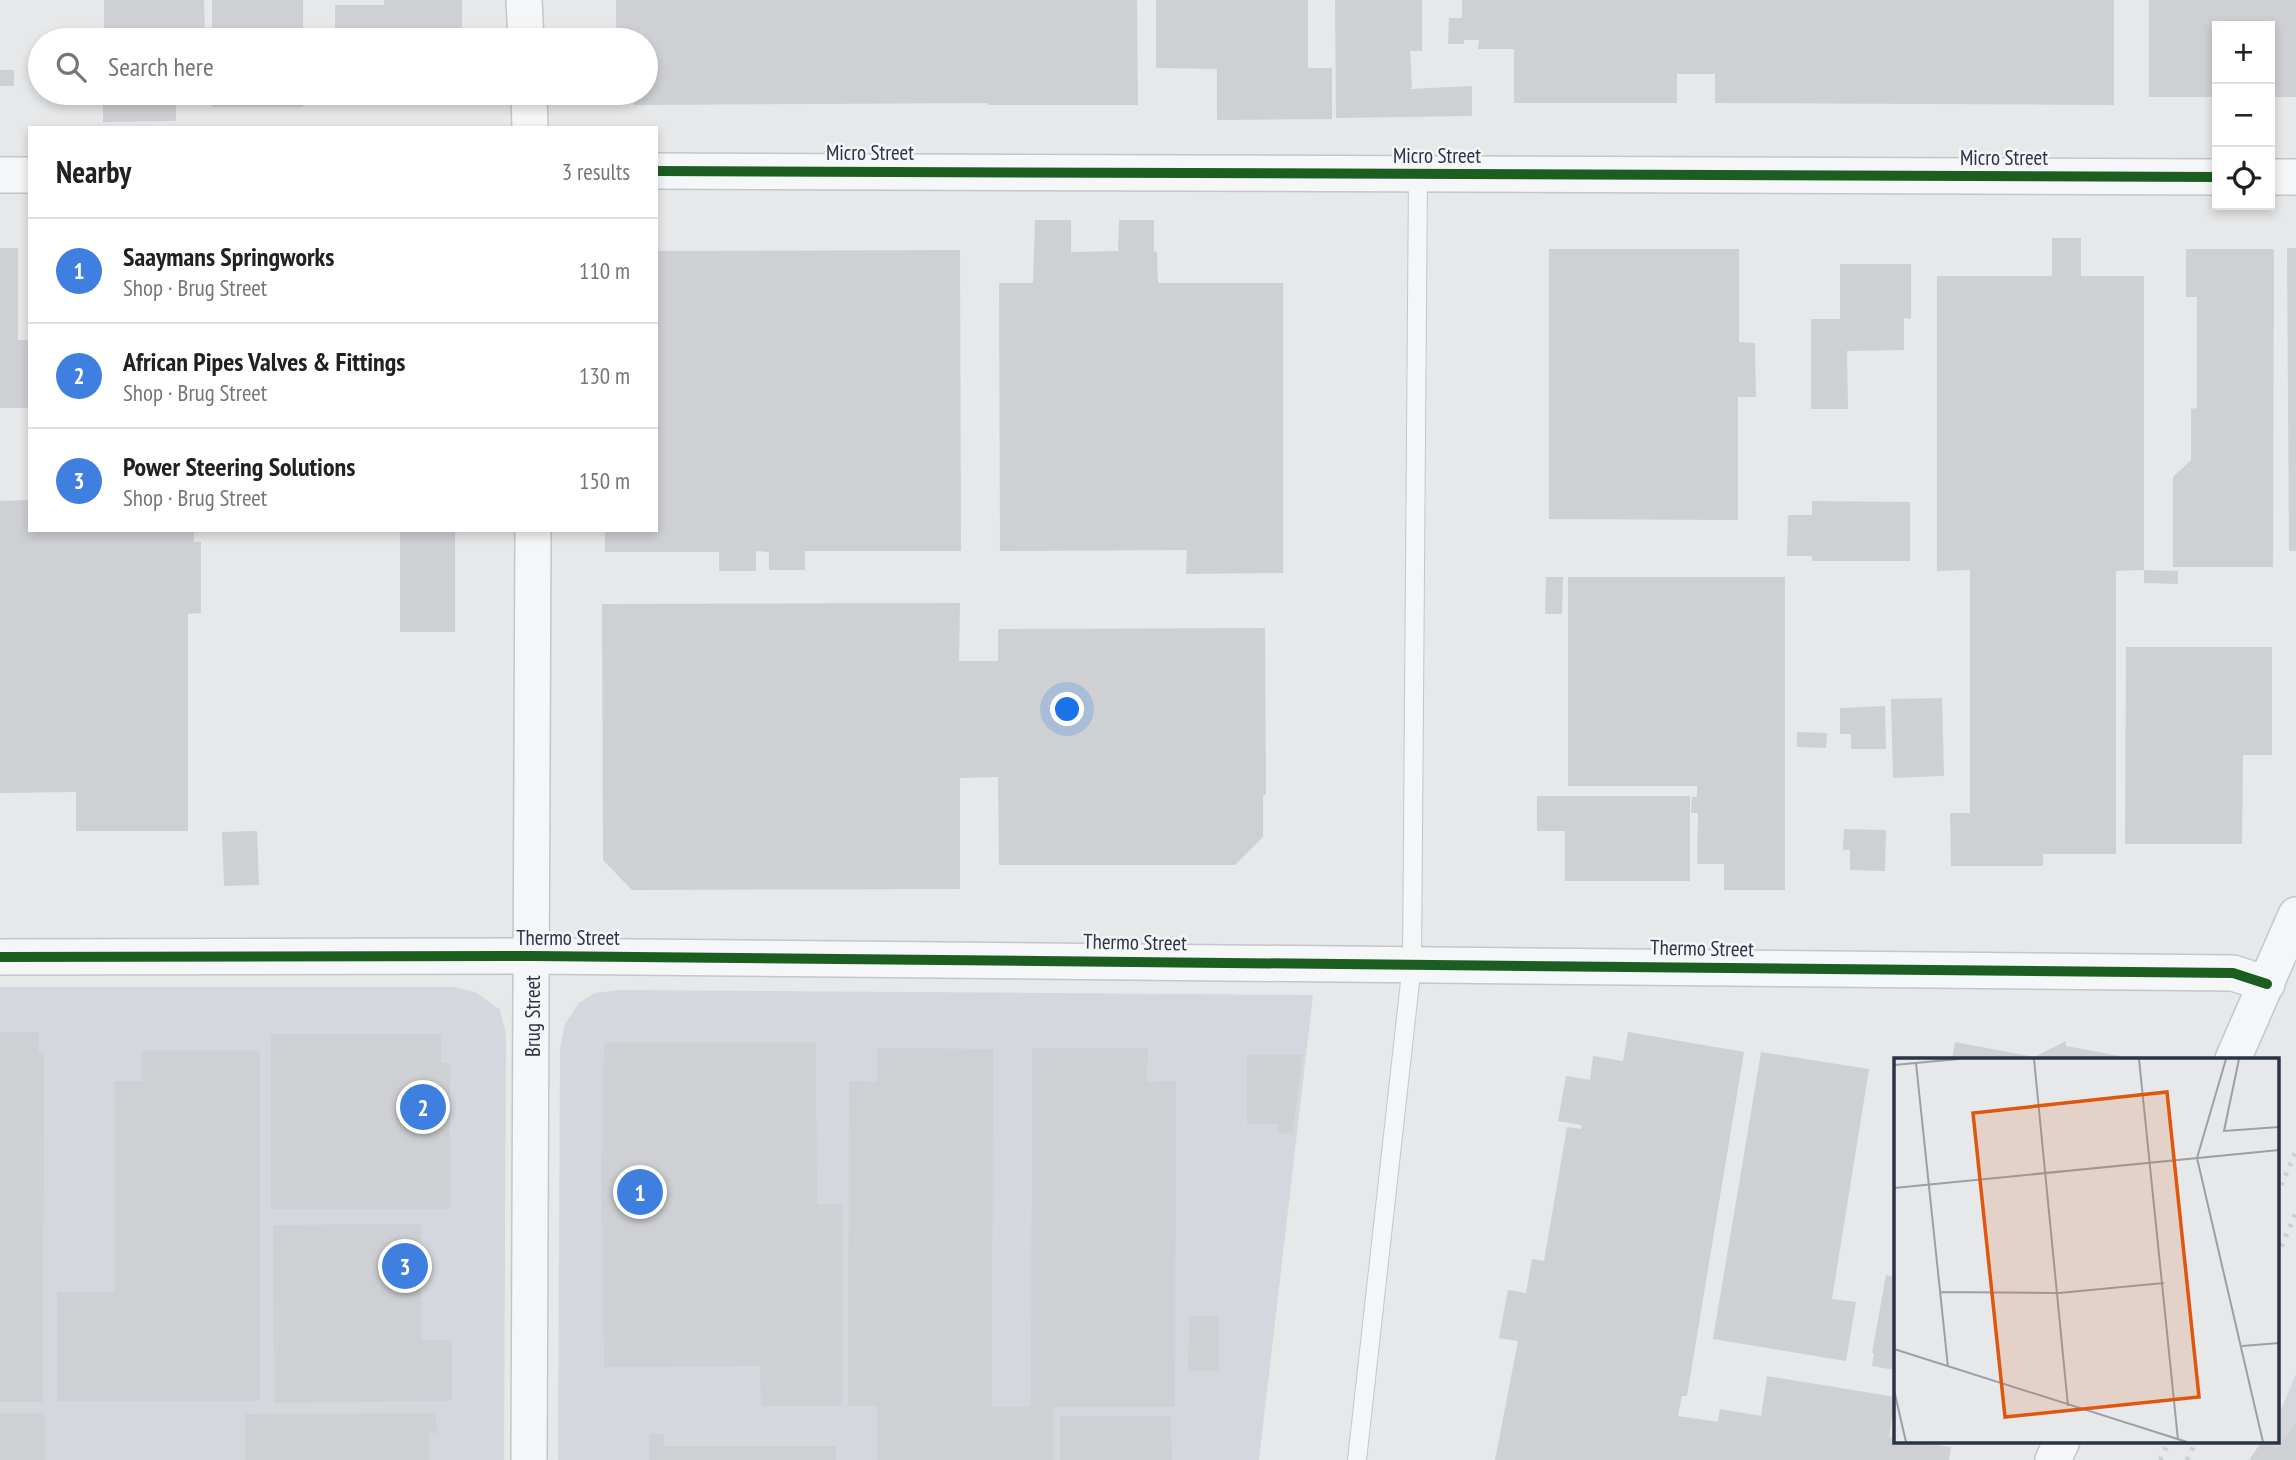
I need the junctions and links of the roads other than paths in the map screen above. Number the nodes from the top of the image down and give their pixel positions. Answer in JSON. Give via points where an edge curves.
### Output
{"nodes":[{"id":1,"x":524,"y":0,"type":"edge"},
{"id":2,"x":525,"y":28,"type":"edge"},
{"id":3,"x":529,"y":105,"type":"edge"},
{"id":4,"x":530,"y":126,"type":"edge"},
{"id":5,"x":658,"y":171,"type":"edge"},
{"id":6,"x":1418,"y":174,"type":"junction"},
{"id":7,"x":28,"y":175,"type":"edge"},
{"id":8,"x":0,"y":176,"type":"edge"},
{"id":9,"x":2212,"y":177,"type":"edge"},
{"id":10,"x":2275,"y":177,"type":"edge"},
{"id":11,"x":2296,"y":177,"type":"edge"},
{"id":12,"x":533,"y":532,"type":"edge"},
{"id":13,"x":2296,"y":915,"type":"edge"},
{"id":14,"x":533,"y":956,"type":"junction"},
{"id":15,"x":0,"y":957,"type":"edge"},
{"id":16,"x":1412,"y":964,"type":"junction"},
{"id":17,"x":2267,"y":984,"type":"junction"},
{"id":18,"x":2233,"y":1058,"type":"edge"},
{"id":19,"x":2062,"y":1442,"type":"edge"},
{"id":20,"x":529,"y":1460,"type":"edge"},
{"id":21,"x":1357,"y":1460,"type":"edge"},
{"id":22,"x":2053,"y":1460,"type":"edge"}],
"edges":[{"from":1,"to":2,"type":"street"},
{"from":3,"to":4,"type":"street"},
{"from":5,"to":6,"type":"street","name":"Micro Street"},
{"from":6,"to":9,"type":"street","name":"Micro Street"},
{"from":6,"to":16,"type":"lane"},
{"from":7,"to":8,"type":"street"},
{"from":10,"to":11,"type":"street"},
{"from":12,"to":14,"type":"street","name":"Brug Street"},
{"from":13,"to":17,"type":"street"},
{"from":14,"to":15,"type":"street","name":"Thermo Street"},
{"from":14,"to":16,"type":"street","name":"Thermo Street"},
{"from":14,"to":20,"type":"street","name":"Brug Street"},
{"from":16,"to":17,"type":"street","name":"Thermo Street","via":[[2233,973]]},
{"from":16,"to":21,"type":"lane"},
{"from":17,"to":18,"type":"street"},
{"from":19,"to":22,"type":"street"}]}
